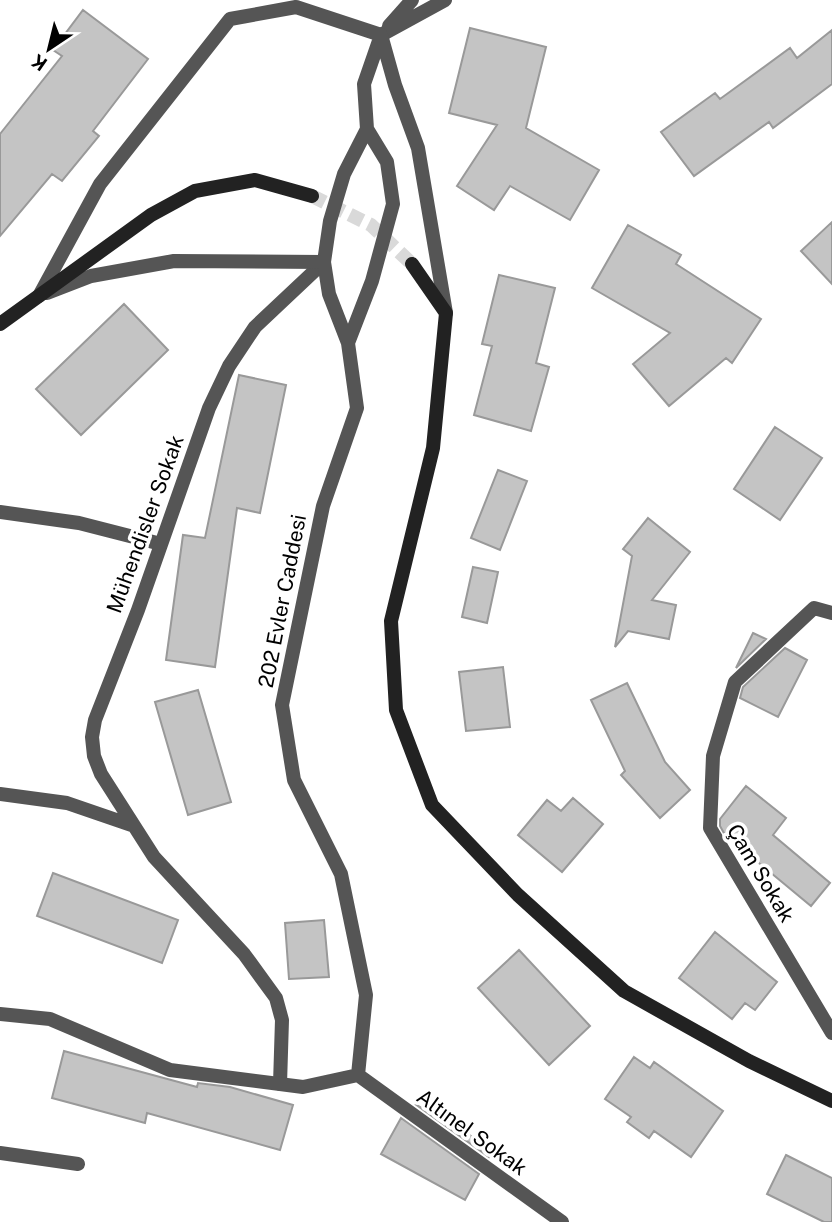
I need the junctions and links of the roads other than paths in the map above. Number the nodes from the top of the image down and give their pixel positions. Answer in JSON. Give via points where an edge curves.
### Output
{"nodes":[{"id":1,"x":399,"y":0,"type":"edge"},
{"id":2,"x":412,"y":0,"type":"edge"},
{"id":3,"x":445,"y":0,"type":"edge"},
{"id":4,"x":296,"y":4,"type":"edge"},
{"id":5,"x":380,"y":34,"type":"junction"},
{"id":6,"x":367,"y":130,"type":"junction"},
{"id":7,"x":312,"y":196,"type":"tunnel mouth"},
{"id":8,"x":324,"y":262,"type":"junction"},
{"id":9,"x":412,"y":264,"type":"tunnel mouth"},
{"id":10,"x":39,"y":296,"type":"junction"},
{"id":11,"x":446,"y":313,"type":"junction"},
{"id":12,"x":0,"y":324,"type":"edge"},
{"id":13,"x":348,"y":343,"type":"junction"},
{"id":14,"x":0,"y":512,"type":"edge"},
{"id":15,"x":161,"y":544,"type":"junction"},
{"id":16,"x":832,"y":614,"type":"edge"},
{"id":17,"x":0,"y":794,"type":"edge"},
{"id":18,"x":134,"y":826,"type":"junction"},
{"id":19,"x":0,"y":1014,"type":"edge"},
{"id":20,"x":832,"y":1033,"type":"edge"},
{"id":21,"x":358,"y":1075,"type":"junction"},
{"id":22,"x":280,"y":1084,"type":"junction"},
{"id":23,"x":832,"y":1101,"type":"edge"},
{"id":24,"x":0,"y":1153,"type":"edge"},
{"id":25,"x":78,"y":1164,"type":"dead end"},
{"id":26,"x":562,"y":1222,"type":"edge"}],
"edges":[{"from":1,"to":5,"type":"street"},
{"from":2,"to":5,"type":"street"},
{"from":3,"to":5,"type":"street"},
{"from":4,"to":5,"type":"street"},
{"from":4,"to":10,"type":"street","via":[[230,19],[100,184]]},
{"from":5,"to":6,"type":"street","name":"202 Evler Caddesi","via":[[364,83]]},
{"from":5,"to":11,"type":"street","via":[[418,148]]},
{"from":6,"to":8,"type":"street","name":"202 Evler Caddesi","via":[[344,174]]},
{"from":6,"to":13,"type":"street","name":"202 Evler Caddesi","via":[[387,162],[393,204],[372,281]]},
{"from":7,"to":10,"type":"main road","via":[[255,180],[195,191],[151,215]]},
{"from":8,"to":10,"type":"street","via":[[174,261],[91,276]]},
{"from":8,"to":13,"type":"street","name":"202 Evler Caddesi","via":[[329,294]]},
{"from":8,"to":15,"type":"street","name":"Mühendisler Sokak","via":[[256,327],[229,366],[209,408]]},
{"from":9,"to":11,"type":"main road"},
{"from":10,"to":12,"type":"main road"},
{"from":11,"to":23,"type":"main road","via":[[433,448],[391,621],[396,710],[432,805],[518,895],[624,991]]},
{"from":13,"to":21,"type":"street","name":"202 Evler Caddesi","via":[[357,408],[323,506],[282,705],[294,780],[341,874],[366,995]]},
{"from":14,"to":15,"type":"street","via":[[79,523]]},
{"from":15,"to":18,"type":"street","name":"Mühendisler Sokak","via":[[92,737],[101,774]]},
{"from":16,"to":20,"type":"street","name":"Çam Sokak","via":[[814,608],[735,682],[713,756],[710,828]]},
{"from":17,"to":18,"type":"street","via":[[66,803]]},
{"from":18,"to":22,"type":"street","name":"Mühendisler Sokak","via":[[154,857],[244,954],[276,998],[282,1020]]},
{"from":19,"to":22,"type":"street","via":[[50,1019],[170,1070]]},
{"from":21,"to":22,"type":"street","via":[[303,1087]]},
{"from":21,"to":26,"type":"street","name":"Altınel Sokak"},
{"from":24,"to":25,"type":"street"}]}
